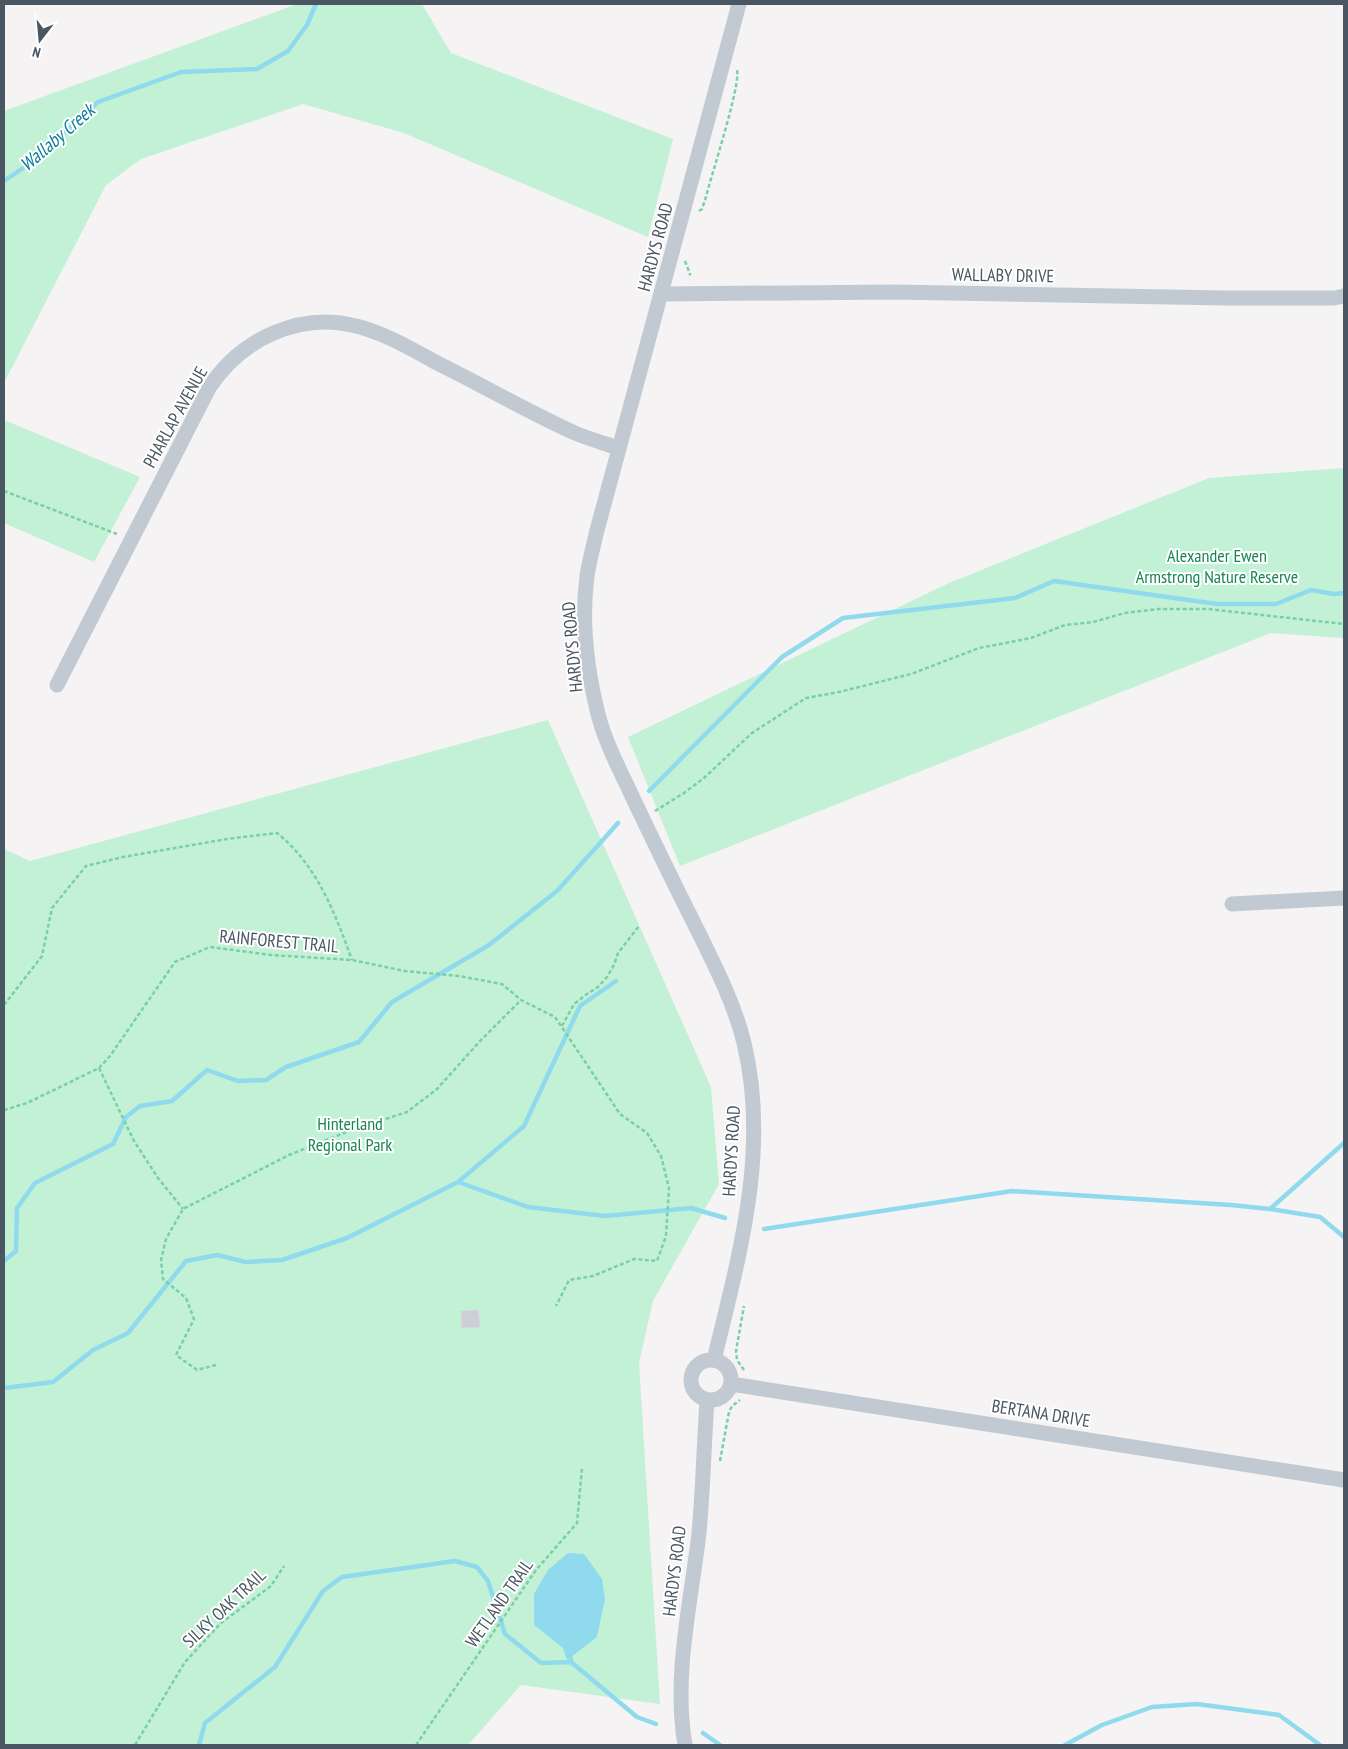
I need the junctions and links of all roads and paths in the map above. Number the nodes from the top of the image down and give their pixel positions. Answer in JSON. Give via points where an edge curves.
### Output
{"nodes":[{"id":1,"x":739,"y":4,"type":"edge"},
{"id":2,"x":661,"y":294,"type":"junction"},
{"id":3,"x":1344,"y":296,"type":"edge"},
{"id":4,"x":618,"y":448,"type":"junction"},
{"id":5,"x":4,"y":491,"type":"edge"},
{"id":6,"x":130,"y":539,"type":"junction"},
{"id":7,"x":1344,"y":624,"type":"edge"},
{"id":8,"x":56,"y":685,"type":"dead end"},
{"id":9,"x":642,"y":818,"type":"junction"},
{"id":10,"x":1344,"y":898,"type":"edge"},
{"id":11,"x":1232,"y":904,"type":"dead end"},
{"id":12,"x":640,"y":926,"type":"dead end"},
{"id":13,"x":352,"y":960,"type":"junction"},
{"id":14,"x":521,"y":1000,"type":"junction"},
{"id":15,"x":4,"y":1005,"type":"edge"},
{"id":16,"x":562,"y":1026,"type":"junction"},
{"id":17,"x":99,"y":1068,"type":"junction"},
{"id":18,"x":4,"y":1110,"type":"edge"},
{"id":19,"x":183,"y":1209,"type":"junction"},
{"id":20,"x":745,"y":1297,"type":"dead end"},
{"id":21,"x":556,"y":1306,"type":"dead end"},
{"id":22,"x":714,"y":1360,"type":"junction"},
{"id":23,"x":216,"y":1365,"type":"dead end"},
{"id":24,"x":746,"y":1372,"type":"dead end"},
{"id":25,"x":731,"y":1384,"type":"junction"},
{"id":26,"x":707,"y":1400,"type":"junction"},
{"id":27,"x":582,"y":1468,"type":"dead end"},
{"id":28,"x":1344,"y":1480,"type":"edge"},
{"id":29,"x":284,"y":1566,"type":"dead end"},
{"id":30,"x":135,"y":1745,"type":"edge"},
{"id":31,"x":416,"y":1745,"type":"edge"},
{"id":32,"x":685,"y":1745,"type":"edge"}],
"edges":[{"from":1,"to":2,"type":"street","name":"HARDYS ROAD"},
{"from":2,"to":3,"type":"street","name":"WALLABY DRIVE","via":[[894,292],[1226,298]]},
{"from":2,"to":4,"type":"street","name":"HARDYS ROAD"},
{"from":4,"to":6,"type":"street","name":"PHARLAP AVENUE","via":[[576,433],[380,334],[339,323],[301,324],[269,335],[220,371]]},
{"from":4,"to":9,"type":"street","name":"HARDYS ROAD","via":[[587,576],[586,624],[589,670],[598,716]]},
{"from":5,"to":6,"type":"path"},
{"from":6,"to":8,"type":"street","name":"PHARLAP AVENUE"},
{"from":7,"to":9,"type":"path","via":[[1208,609],[1158,609],[1065,625],[1030,638],[979,648],[911,674],[806,698],[752,733],[684,793]]},
{"from":9,"to":22,"type":"street","name":"HARDYS ROAD","via":[[726,991],[744,1042],[752,1084],[755,1130],[744,1235]]},
{"from":10,"to":11,"type":"street"},
{"from":12,"to":16,"type":"path","via":[[618,952],[607,977],[574,1004]]},
{"from":13,"to":14,"type":"path","name":"RAINFOREST TRAIL","via":[[502,984]]},
{"from":13,"to":15,"type":"path","via":[[335,912],[315,875],[287,841],[277,833],[227,839],[86,866],[52,908],[42,956]]},
{"from":13,"to":17,"type":"path","name":"RAINFOREST TRAIL","via":[[210,947],[175,962]]},
{"from":14,"to":16,"type":"path","name":"RAINFOREST TRAIL","via":[[555,1017]]},
{"from":14,"to":19,"type":"path","via":[[437,1088],[407,1112],[289,1155]]},
{"from":16,"to":21,"type":"path","name":"RAINFOREST TRAIL","via":[[620,1114],[647,1133],[661,1156],[669,1188],[666,1236],[657,1261],[634,1259],[593,1276],[569,1280]]},
{"from":17,"to":18,"type":"path","name":"RAINFOREST TRAIL","via":[[27,1103]]},
{"from":17,"to":19,"type":"path","via":[[134,1141]]},
{"from":19,"to":23,"type":"path","via":[[166,1239],[161,1260],[163,1279],[186,1298],[194,1319],[176,1355],[197,1370]]},
{"from":20,"to":24,"type":"path","via":[[736,1351],[737,1360]]},
{"from":22,"to":25,"type":"street","via":[[730,1371]]},
{"from":22,"to":26,"type":"street","via":[[698,1364],[690,1378],[694,1392]]},
{"from":25,"to":26,"type":"street","via":[[722,1397]]},
{"from":25,"to":28,"type":"street","name":"BERTANA DRIVE"},
{"from":26,"to":32,"type":"street","name":"HARDYS ROAD","via":[[699,1533],[683,1651],[681,1703]]},
{"from":27,"to":31,"type":"path","name":"WETLAND TRAIL","via":[[577,1523],[536,1570]]},
{"from":29,"to":30,"type":"path","name":"SILKY OAK TRAIL","via":[[271,1586],[222,1623],[185,1662]]}]}
